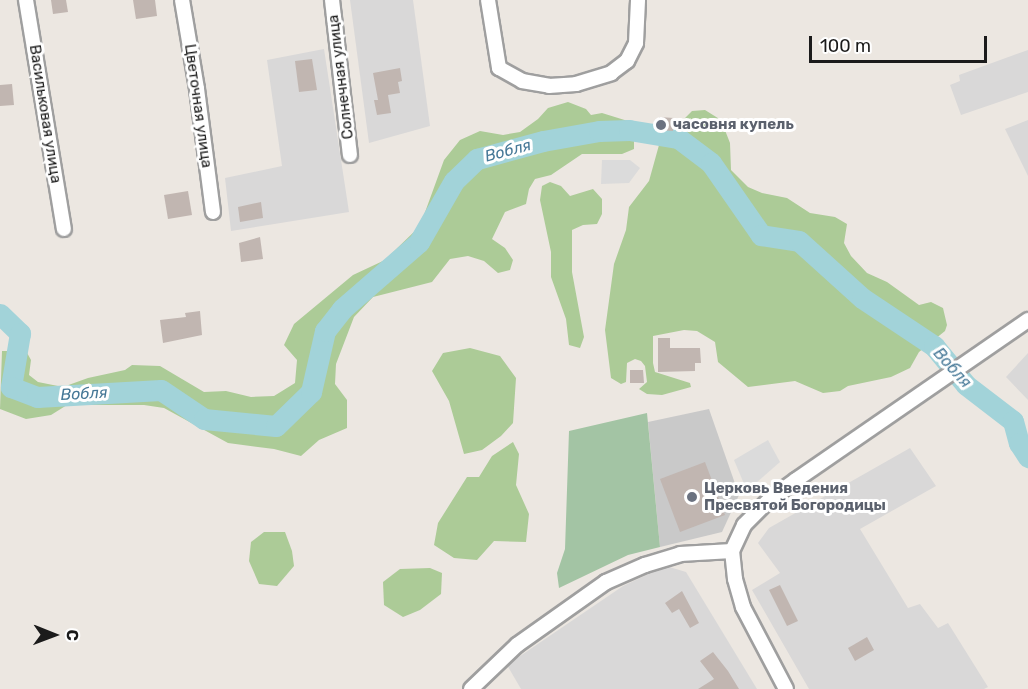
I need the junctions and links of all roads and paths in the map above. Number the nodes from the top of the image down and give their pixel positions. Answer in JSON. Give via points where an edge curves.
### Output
{"nodes":[{"id":1,"x":26,"y":0,"type":"edge"},
{"id":2,"x":182,"y":0,"type":"edge"},
{"id":3,"x":332,"y":0,"type":"edge"},
{"id":4,"x":488,"y":0,"type":"edge"},
{"id":5,"x":638,"y":0,"type":"edge"},
{"id":6,"x":350,"y":155,"type":"dead end"},
{"id":7,"x":213,"y":212,"type":"dead end"},
{"id":8,"x":64,"y":229,"type":"dead end"},
{"id":9,"x":1028,"y":320,"type":"edge"},
{"id":10,"x":732,"y":551,"type":"junction"},
{"id":11,"x":471,"y":689,"type":"edge"},
{"id":12,"x":786,"y":689,"type":"edge"}],
"edges":[{"from":1,"to":8,"type":"street","name":"Васильковая улица"},
{"from":2,"to":7,"type":"street","name":"Цветочная улица"},
{"from":3,"to":6,"type":"street","name":"Солнечная улица"},
{"from":4,"to":5,"type":"street","via":[[499,68],[522,81],[549,86],[576,84],[611,73],[627,62],[636,43]]},
{"from":9,"to":10,"type":"street","via":[[770,499],[744,525]]},
{"from":10,"to":11,"type":"street","via":[[680,554],[606,582],[517,645]]},
{"from":10,"to":12,"type":"street","via":[[743,607]]}]}
